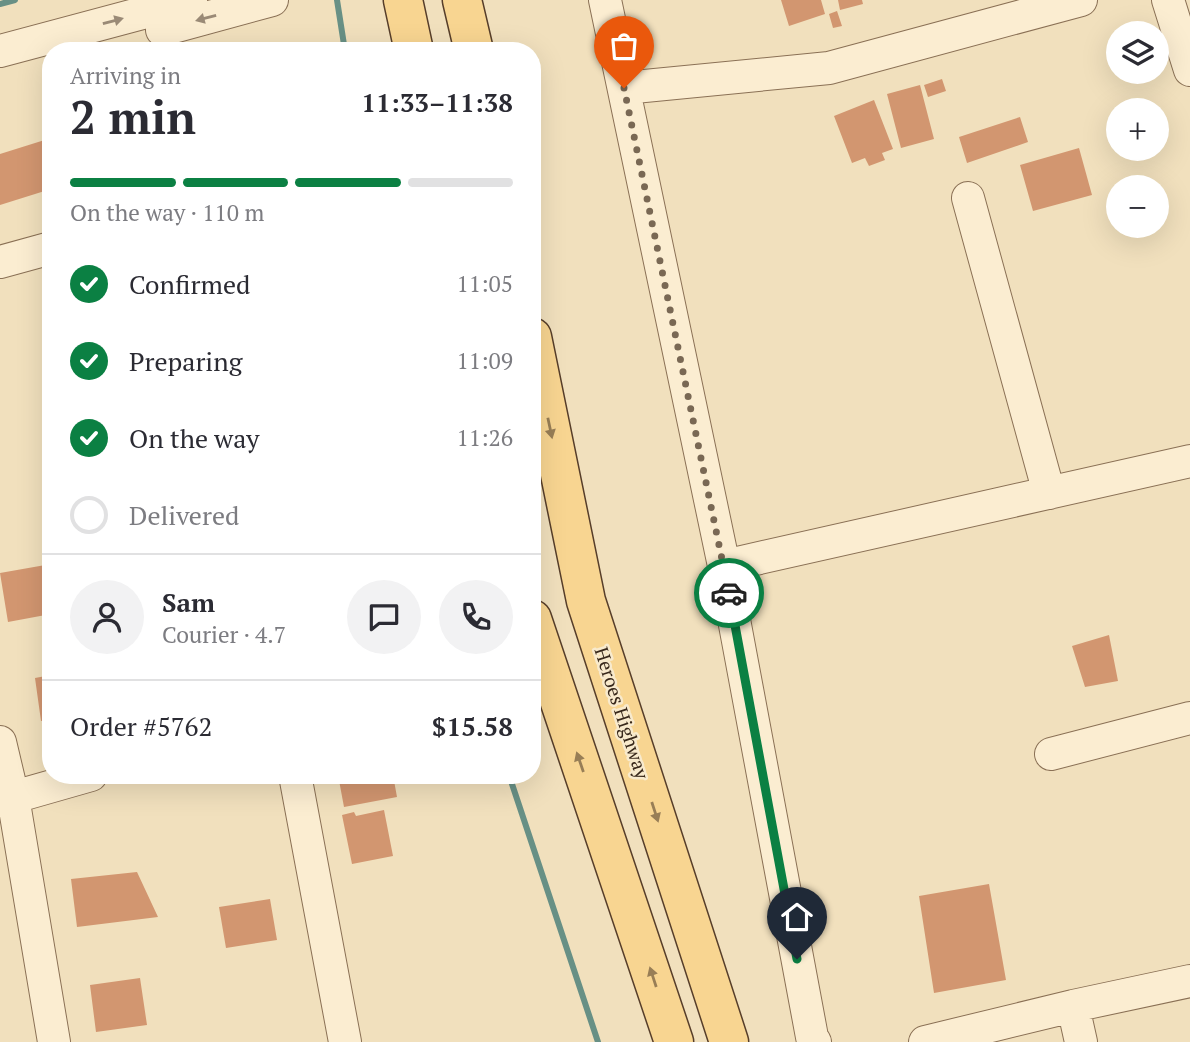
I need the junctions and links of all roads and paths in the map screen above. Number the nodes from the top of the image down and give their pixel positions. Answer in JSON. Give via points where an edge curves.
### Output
{"nodes":[{"id":1,"x":191,"y":0,"type":"edge"},
{"id":2,"x":403,"y":0,"type":"edge"},
{"id":3,"x":605,"y":0,"type":"edge"},
{"id":4,"x":1081,"y":0,"type":"edge"},
{"id":5,"x":1168,"y":0,"type":"edge"},
{"id":6,"x":254,"y":3,"type":"edge"},
{"id":7,"x":114,"y":42,"type":"edge"},
{"id":8,"x":413,"y":42,"type":"edge"},
{"id":9,"x":0,"y":51,"type":"edge"},
{"id":10,"x":42,"y":61,"type":"edge"},
{"id":11,"x":1190,"y":71,"type":"edge"},
{"id":12,"x":0,"y":72,"type":"edge"},
{"id":13,"x":624,"y":88,"type":"junction"},
{"id":14,"x":968,"y":198,"type":"dead end"},
{"id":15,"x":42,"y":250,"type":"edge"},
{"id":16,"x":0,"y":262,"type":"edge"},
{"id":17,"x":541,"y":381,"type":"edge"},
{"id":18,"x":1190,"y":461,"type":"edge"},
{"id":19,"x":1049,"y":493,"type":"junction"},
{"id":20,"x":724,"y":566,"type":"junction"},
{"id":21,"x":541,"y":647,"type":"edge"},
{"id":22,"x":1190,"y":718,"type":"edge"},
{"id":23,"x":0,"y":742,"type":"edge"},
{"id":24,"x":1051,"y":754,"type":"dead end"},
{"id":25,"x":59,"y":784,"type":"edge"},
{"id":26,"x":297,"y":784,"type":"edge"},
{"id":27,"x":6,"y":799,"type":"edge"},
{"id":28,"x":1190,"y":981,"type":"edge"},
{"id":29,"x":1073,"y":1006,"type":"junction"},
{"id":30,"x":54,"y":1042,"type":"edge"},
{"id":31,"x":345,"y":1042,"type":"edge"},
{"id":32,"x":674,"y":1042,"type":"edge"},
{"id":33,"x":729,"y":1042,"type":"edge"},
{"id":34,"x":815,"y":1042,"type":"edge"},
{"id":35,"x":925,"y":1042,"type":"edge"},
{"id":36,"x":1081,"y":1042,"type":"edge"}],
"edges":[{"from":9,"to":1,"type":"street","one_way":true},
{"from":2,"to":8,"type":"main road"},
{"from":3,"to":13,"type":"street"},
{"from":4,"to":13,"type":"street","via":[[829,68]]},
{"from":5,"to":11,"type":"street"},
{"from":6,"to":7,"type":"street","one_way":true},
{"from":10,"to":12,"type":"street"},
{"from":13,"to":20,"type":"street"},
{"from":14,"to":19,"type":"street"},
{"from":15,"to":16,"type":"street"},
{"from":17,"to":33,"type":"main road","name":"Heroes Highway","one_way":true,"via":[[586,601]]},
{"from":18,"to":19,"type":"street"},
{"from":19,"to":20,"type":"street"},
{"from":20,"to":34,"type":"street"},
{"from":32,"to":21,"type":"main road","one_way":true},
{"from":22,"to":24,"type":"street"},
{"from":23,"to":27,"type":"street"},
{"from":25,"to":27,"type":"street"},
{"from":26,"to":31,"type":"street"},
{"from":27,"to":30,"type":"street"},
{"from":28,"to":29,"type":"street"},
{"from":29,"to":35,"type":"street"},
{"from":29,"to":36,"type":"street"}]}
